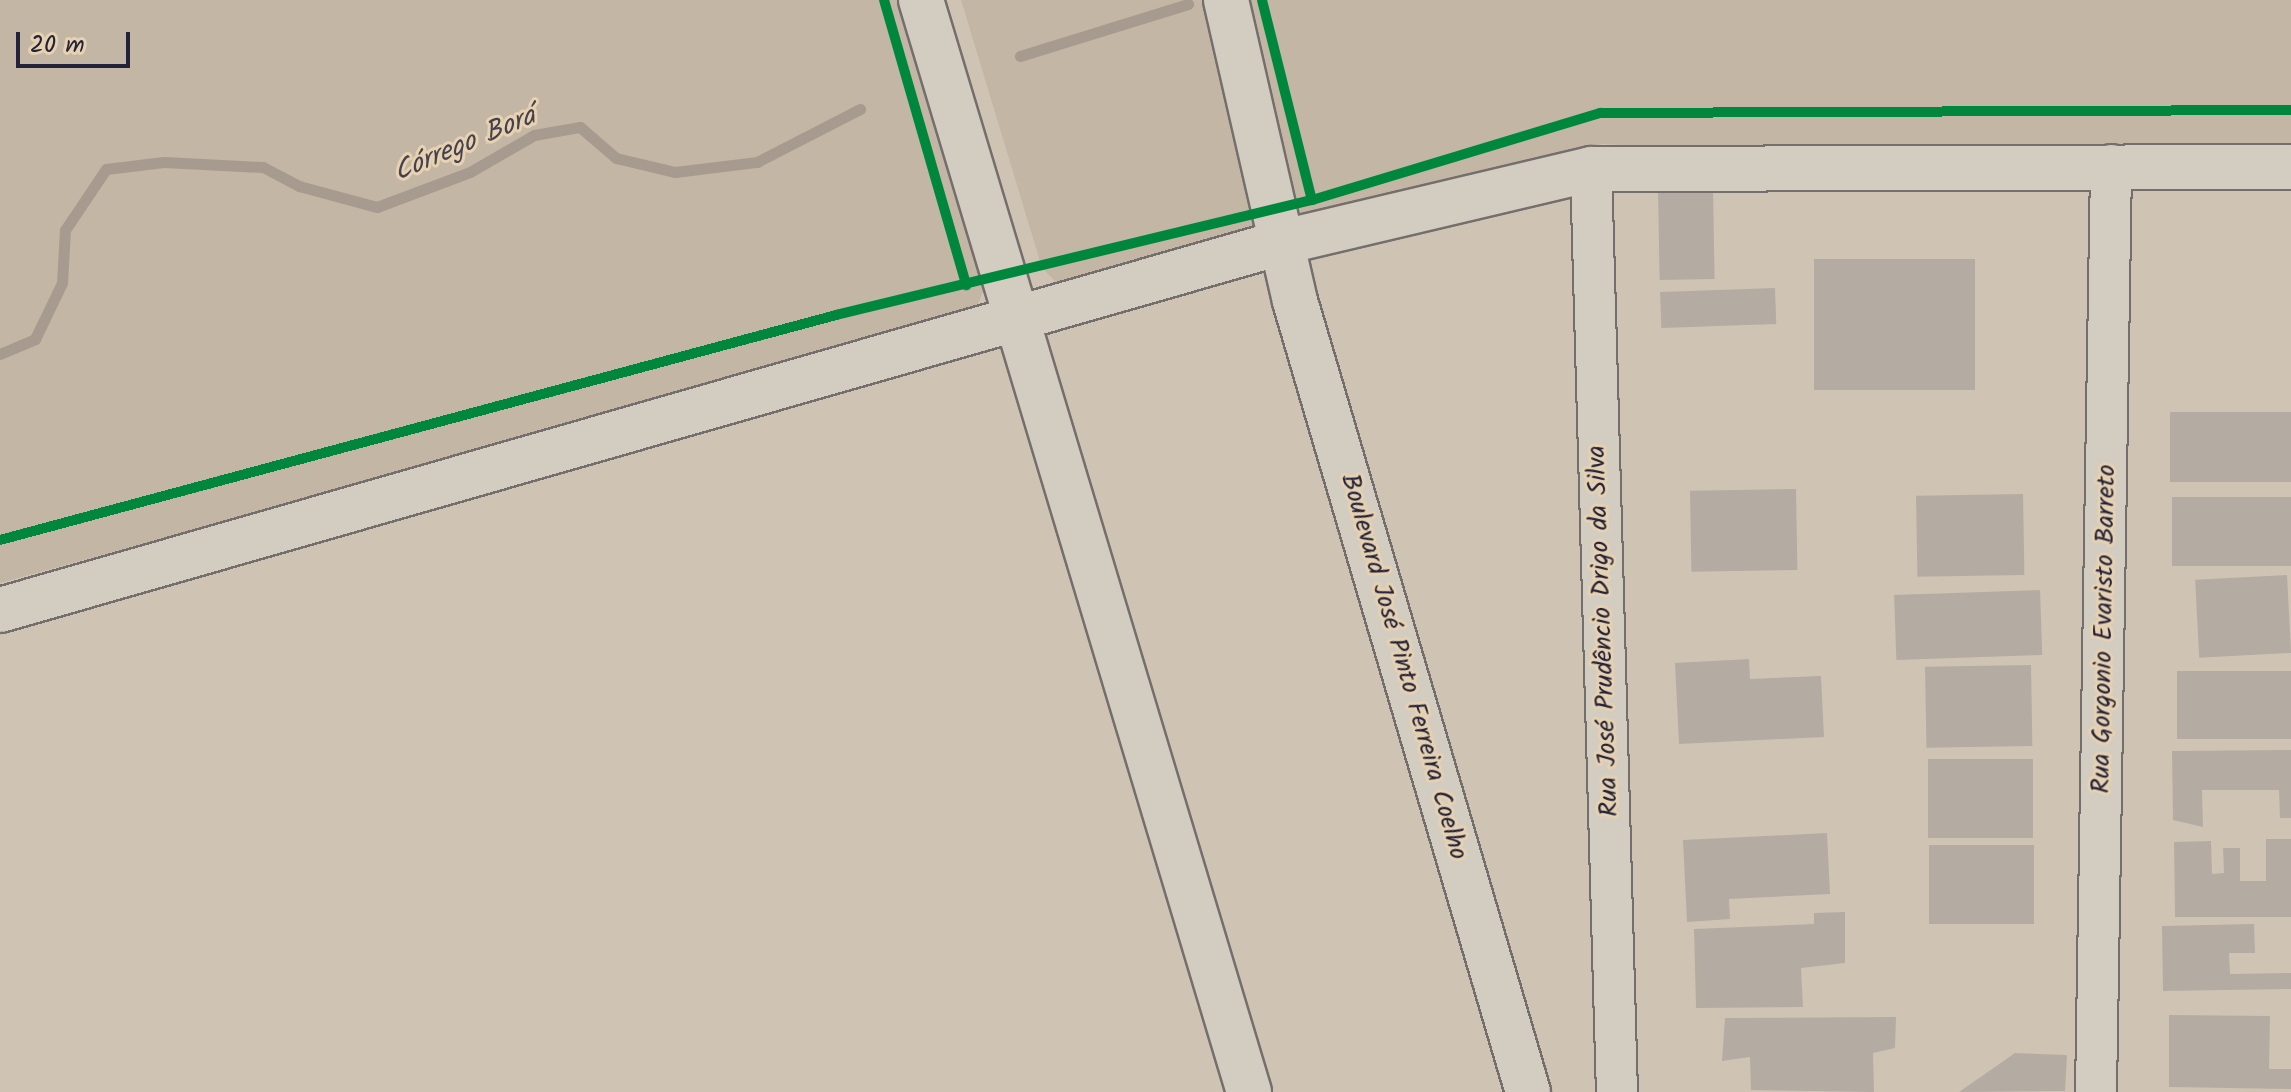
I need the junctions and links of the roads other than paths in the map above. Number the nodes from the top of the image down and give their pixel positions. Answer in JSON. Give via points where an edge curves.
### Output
{"nodes":[{"id":1,"x":921,"y":0,"type":"edge"},
{"id":2,"x":1226,"y":0,"type":"edge"},
{"id":3,"x":2111,"y":165,"type":"junction"},
{"id":4,"x":2291,"y":167,"type":"edge"},
{"id":5,"x":1591,"y":169,"type":"junction"},
{"id":6,"x":1283,"y":242,"type":"junction"},
{"id":7,"x":1017,"y":320,"type":"junction"},
{"id":8,"x":0,"y":610,"type":"edge"},
{"id":9,"x":1249,"y":1092,"type":"edge"},
{"id":10,"x":1528,"y":1092,"type":"edge"},
{"id":11,"x":1617,"y":1092,"type":"edge"},
{"id":12,"x":2096,"y":1092,"type":"edge"}],
"edges":[{"from":1,"to":7,"type":"main road","via":[[1005,264]]},
{"from":2,"to":6,"type":"main road","name":"Boulevard José Pinto Ferreira Coelho"},
{"from":3,"to":4,"type":"main road"},
{"from":3,"to":5,"type":"main road"},
{"from":3,"to":12,"type":"street","name":"Rua Gorgonio Evaristo Barreto"},
{"from":5,"to":6,"type":"main road"},
{"from":5,"to":11,"type":"street","name":"Rua José Prudêncio Drigo da Silva"},
{"from":6,"to":7,"type":"main road"},
{"from":6,"to":10,"type":"main road","name":"Boulevard José Pinto Ferreira Coelho","via":[[1295,301]]},
{"from":7,"to":8,"type":"main road"},
{"from":7,"to":9,"type":"main road"}]}
